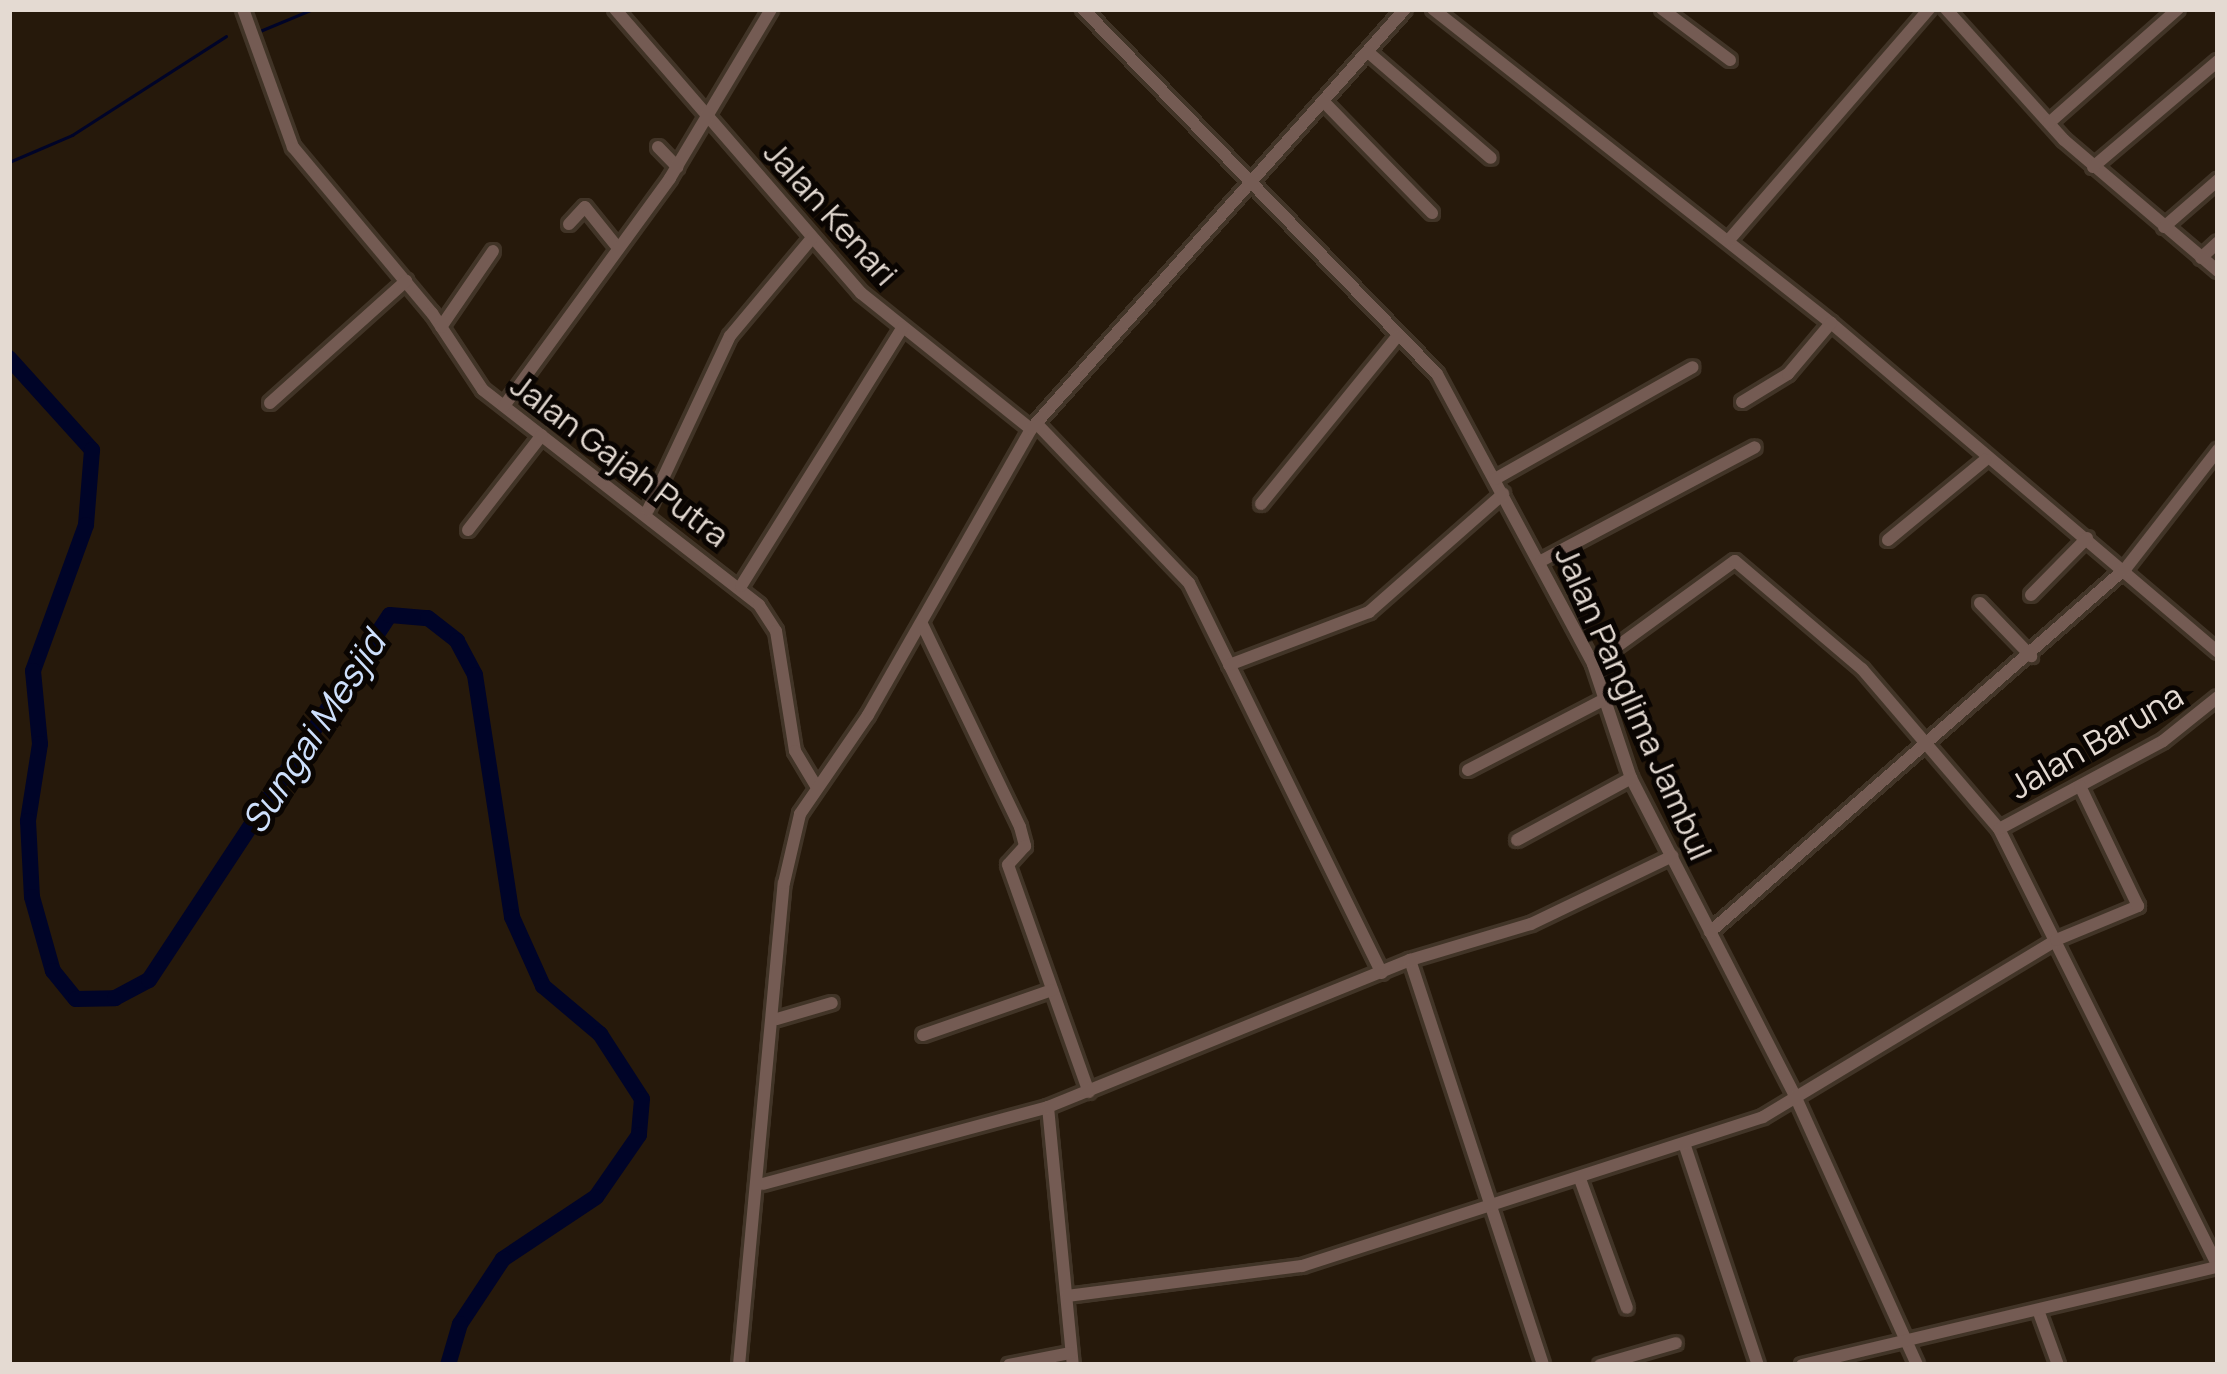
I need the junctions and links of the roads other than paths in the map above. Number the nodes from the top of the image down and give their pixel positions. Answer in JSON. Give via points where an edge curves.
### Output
{"nodes":[{"id":1,"x":243,"y":9,"type":"edge"},
{"id":2,"x":615,"y":9,"type":"edge"},
{"id":3,"x":771,"y":9,"type":"edge"},
{"id":4,"x":1083,"y":9,"type":"edge"},
{"id":5,"x":1405,"y":9,"type":"edge"},
{"id":6,"x":1432,"y":9,"type":"edge"},
{"id":7,"x":1662,"y":9,"type":"edge"},
{"id":8,"x":1929,"y":9,"type":"edge"},
{"id":9,"x":1946,"y":9,"type":"edge"},
{"id":10,"x":2178,"y":9,"type":"edge"},
{"id":11,"x":1368,"y":52,"type":"junction"},
{"id":12,"x":1730,"y":60,"type":"dead end"},
{"id":13,"x":2218,"y":61,"type":"edge"},
{"id":14,"x":1324,"y":102,"type":"junction"},
{"id":15,"x":708,"y":117,"type":"junction"},
{"id":16,"x":2050,"y":123,"type":"junction"},
{"id":17,"x":658,"y":147,"type":"dead end"},
{"id":18,"x":1491,"y":158,"type":"dead end"},
{"id":19,"x":677,"y":167,"type":"junction"},
{"id":20,"x":2092,"y":167,"type":"junction"},
{"id":21,"x":2218,"y":180,"type":"edge"},
{"id":22,"x":1249,"y":184,"type":"junction"},
{"id":23,"x":1432,"y":213,"type":"dead end"},
{"id":24,"x":569,"y":224,"type":"dead end"},
{"id":25,"x":2164,"y":226,"type":"junction"},
{"id":26,"x":812,"y":238,"type":"junction"},
{"id":27,"x":1729,"y":240,"type":"junction"},
{"id":28,"x":2218,"y":242,"type":"edge"},
{"id":29,"x":619,"y":248,"type":"junction"},
{"id":30,"x":493,"y":251,"type":"dead end"},
{"id":31,"x":2201,"y":258,"type":"junction"},
{"id":32,"x":2218,"y":271,"type":"edge"},
{"id":33,"x":406,"y":281,"type":"junction"},
{"id":34,"x":1831,"y":323,"type":"junction"},
{"id":35,"x":441,"y":327,"type":"junction"},
{"id":36,"x":903,"y":327,"type":"junction"},
{"id":37,"x":1396,"y":338,"type":"junction"},
{"id":38,"x":1693,"y":367,"type":"dead end"},
{"id":39,"x":1742,"y":402,"type":"dead end"},
{"id":40,"x":271,"y":403,"type":"dead end"},
{"id":41,"x":504,"y":406,"type":"junction"},
{"id":42,"x":1034,"y":426,"type":"junction"},
{"id":43,"x":542,"y":435,"type":"junction"},
{"id":44,"x":1755,"y":447,"type":"dead end"},
{"id":45,"x":2218,"y":450,"type":"edge"},
{"id":46,"x":1985,"y":460,"type":"junction"},
{"id":47,"x":1495,"y":479,"type":"junction"},
{"id":48,"x":1503,"y":494,"type":"junction"},
{"id":49,"x":1261,"y":504,"type":"dead end"},
{"id":50,"x":648,"y":510,"type":"junction"},
{"id":51,"x":468,"y":530,"type":"dead end"},
{"id":52,"x":2087,"y":538,"type":"junction"},
{"id":53,"x":1888,"y":540,"type":"dead end"},
{"id":54,"x":1541,"y":561,"type":"junction"},
{"id":55,"x":2126,"y":568,"type":"junction"},
{"id":56,"x":741,"y":586,"type":"junction"},
{"id":57,"x":2031,"y":595,"type":"dead end"},
{"id":58,"x":1980,"y":603,"type":"dead end"},
{"id":59,"x":922,"y":624,"type":"junction"},
{"id":60,"x":2218,"y":652,"type":"edge"},
{"id":61,"x":2031,"y":656,"type":"junction"},
{"id":62,"x":1593,"y":664,"type":"junction"},
{"id":63,"x":1229,"y":665,"type":"junction"},
{"id":64,"x":1605,"y":699,"type":"junction"},
{"id":65,"x":2217,"y":699,"type":"edge"},
{"id":66,"x":1933,"y":742,"type":"junction"},
{"id":67,"x":1468,"y":770,"type":"dead end"},
{"id":68,"x":1631,"y":778,"type":"junction"},
{"id":69,"x":817,"y":786,"type":"junction"},
{"id":70,"x":2080,"y":786,"type":"junction"},
{"id":71,"x":1999,"y":829,"type":"junction"},
{"id":72,"x":1517,"y":841,"type":"dead end"},
{"id":73,"x":1672,"y":856,"type":"junction"},
{"id":74,"x":1710,"y":932,"type":"junction"},
{"id":75,"x":2056,"y":940,"type":"junction"},
{"id":76,"x":1410,"y":960,"type":"junction"},
{"id":77,"x":1382,"y":973,"type":"junction"},
{"id":78,"x":1052,"y":990,"type":"junction"},
{"id":79,"x":832,"y":1003,"type":"dead end"},
{"id":80,"x":777,"y":1019,"type":"junction"},
{"id":81,"x":923,"y":1035,"type":"dead end"},
{"id":82,"x":1089,"y":1092,"type":"junction"},
{"id":83,"x":1796,"y":1098,"type":"junction"},
{"id":84,"x":1048,"y":1107,"type":"junction"},
{"id":85,"x":1685,"y":1146,"type":"junction"},
{"id":86,"x":1580,"y":1178,"type":"junction"},
{"id":87,"x":764,"y":1184,"type":"junction"},
{"id":88,"x":1494,"y":1206,"type":"junction"},
{"id":89,"x":2218,"y":1267,"type":"edge"},
{"id":90,"x":1067,"y":1296,"type":"junction"},
{"id":91,"x":1627,"y":1308,"type":"dead end"},
{"id":92,"x":2038,"y":1310,"type":"junction"},
{"id":93,"x":1912,"y":1338,"type":"junction"},
{"id":94,"x":1676,"y":1343,"type":"dead end"},
{"id":95,"x":1072,"y":1359,"type":"edge"},
{"id":96,"x":740,"y":1365,"type":"edge"},
{"id":97,"x":1009,"y":1365,"type":"edge"},
{"id":98,"x":1543,"y":1365,"type":"edge"},
{"id":99,"x":1600,"y":1365,"type":"edge"},
{"id":100,"x":1758,"y":1365,"type":"edge"},
{"id":101,"x":1802,"y":1365,"type":"edge"},
{"id":102,"x":1917,"y":1365,"type":"edge"},
{"id":103,"x":2057,"y":1365,"type":"edge"}],
"edges":[{"from":1,"to":33,"type":"street","name":"Jalan Gajah Putra","via":[[292,146]]},
{"from":2,"to":15,"type":"street","name":"Jalan Kenari"},
{"from":3,"to":15,"type":"street"},
{"from":4,"to":22,"type":"street","name":"Jalan Panglima Jambul"},
{"from":5,"to":11,"type":"street"},
{"from":6,"to":27,"type":"street"},
{"from":7,"to":12,"type":"street"},
{"from":8,"to":27,"type":"street"},
{"from":9,"to":16,"type":"street"},
{"from":10,"to":16,"type":"street"},
{"from":11,"to":14,"type":"street"},
{"from":11,"to":18,"type":"street"},
{"from":13,"to":20,"type":"street"},
{"from":14,"to":22,"type":"street"},
{"from":14,"to":23,"type":"street"},
{"from":15,"to":19,"type":"street"},
{"from":15,"to":26,"type":"street","name":"Jalan Kenari"},
{"from":16,"to":20,"type":"street"},
{"from":17,"to":19,"type":"street"},
{"from":19,"to":29,"type":"street"},
{"from":20,"to":25,"type":"street"},
{"from":21,"to":25,"type":"street"},
{"from":22,"to":37,"type":"street","name":"Jalan Panglima Jambul"},
{"from":22,"to":42,"type":"street"},
{"from":24,"to":29,"type":"street","via":[[586,207]]},
{"from":25,"to":31,"type":"street"},
{"from":26,"to":36,"type":"street","name":"Jalan Kenari"},
{"from":26,"to":50,"type":"street","via":[[730,336]]},
{"from":27,"to":34,"type":"street"},
{"from":28,"to":31,"type":"street"},
{"from":29,"to":41,"type":"street"},
{"from":30,"to":35,"type":"street"},
{"from":31,"to":32,"type":"street"},
{"from":33,"to":35,"type":"street","name":"Jalan Gajah Putra"},
{"from":33,"to":40,"type":"street"},
{"from":34,"to":39,"type":"street","via":[[1788,374]]},
{"from":34,"to":46,"type":"street"},
{"from":35,"to":41,"type":"street","name":"Jalan Gajah Putra"},
{"from":36,"to":42,"type":"street","name":"Jalan Kenari"},
{"from":36,"to":56,"type":"street"},
{"from":37,"to":47,"type":"street","name":"Jalan Panglima Jambul","via":[[1437,374]]},
{"from":37,"to":49,"type":"street"},
{"from":38,"to":47,"type":"street"},
{"from":41,"to":43,"type":"street","name":"Jalan Gajah Putra"},
{"from":42,"to":59,"type":"street"},
{"from":42,"to":63,"type":"street","name":"Jalan Kenari","via":[[1173,560]]},
{"from":43,"to":50,"type":"street","name":"Jalan Gajah Putra"},
{"from":43,"to":51,"type":"street"},
{"from":44,"to":54,"type":"street"},
{"from":45,"to":55,"type":"street"},
{"from":46,"to":52,"type":"street"},
{"from":46,"to":53,"type":"street"},
{"from":47,"to":48,"type":"street","name":"Jalan Panglima Jambul"},
{"from":48,"to":54,"type":"street","name":"Jalan Panglima Jambul"},
{"from":48,"to":63,"type":"street","via":[[1369,612]]},
{"from":50,"to":56,"type":"street","name":"Jalan Gajah Putra"},
{"from":52,"to":55,"type":"street"},
{"from":52,"to":57,"type":"street"},
{"from":54,"to":62,"type":"street","name":"Jalan Panglima Jambul"},
{"from":55,"to":60,"type":"street"},
{"from":55,"to":61,"type":"street"},
{"from":56,"to":69,"type":"street","name":"Jalan Gajah Putra","via":[[776,631],[795,751]]},
{"from":58,"to":61,"type":"street"},
{"from":59,"to":69,"type":"street"},
{"from":59,"to":78,"type":"street","via":[[1020,827],[1025,846],[1008,865]]},
{"from":61,"to":66,"type":"street"},
{"from":62,"to":64,"type":"street","name":"Jalan Panglima Jambul"},
{"from":62,"to":66,"type":"street","via":[[1735,560]]},
{"from":63,"to":77,"type":"street","name":"Jalan Kenari"},
{"from":64,"to":67,"type":"street"},
{"from":64,"to":68,"type":"street","name":"Jalan Panglima Jambul"},
{"from":65,"to":70,"type":"street","name":"Jalan Baruna"},
{"from":66,"to":71,"type":"street"},
{"from":66,"to":74,"type":"street"},
{"from":68,"to":72,"type":"street"},
{"from":68,"to":73,"type":"street","name":"Jalan Panglima Jambul"},
{"from":69,"to":80,"type":"street","via":[[792,832]]},
{"from":70,"to":71,"type":"street","name":"Jalan Baruna"},
{"from":70,"to":75,"type":"street","via":[[2138,906]]},
{"from":71,"to":75,"type":"street"},
{"from":73,"to":74,"type":"street","name":"Jalan Panglima Jambul"},
{"from":73,"to":76,"type":"street","via":[[1531,924]]},
{"from":74,"to":83,"type":"street","name":"Jalan Panglima Jambul"},
{"from":75,"to":83,"type":"street"},
{"from":75,"to":89,"type":"street"},
{"from":76,"to":77,"type":"street"},
{"from":76,"to":88,"type":"street"},
{"from":77,"to":82,"type":"street"},
{"from":78,"to":81,"type":"street"},
{"from":78,"to":82,"type":"street"},
{"from":79,"to":80,"type":"street"},
{"from":80,"to":87,"type":"street"},
{"from":82,"to":84,"type":"street"},
{"from":83,"to":85,"type":"street"},
{"from":83,"to":93,"type":"street","name":"Jalan Panglima Jambul"},
{"from":84,"to":87,"type":"street"},
{"from":84,"to":90,"type":"street"},
{"from":85,"to":86,"type":"street"},
{"from":85,"to":100,"type":"street"},
{"from":86,"to":88,"type":"street"},
{"from":86,"to":91,"type":"street"},
{"from":87,"to":96,"type":"street"},
{"from":88,"to":90,"type":"street","via":[[1302,1266]]},
{"from":88,"to":98,"type":"street"},
{"from":89,"to":92,"type":"street"},
{"from":90,"to":95,"type":"street"},
{"from":92,"to":93,"type":"street"},
{"from":92,"to":103,"type":"street"},
{"from":93,"to":101,"type":"street"},
{"from":93,"to":102,"type":"street","name":"Jalan Panglima Jambul"},
{"from":94,"to":99,"type":"street"},
{"from":95,"to":97,"type":"street"}]}
